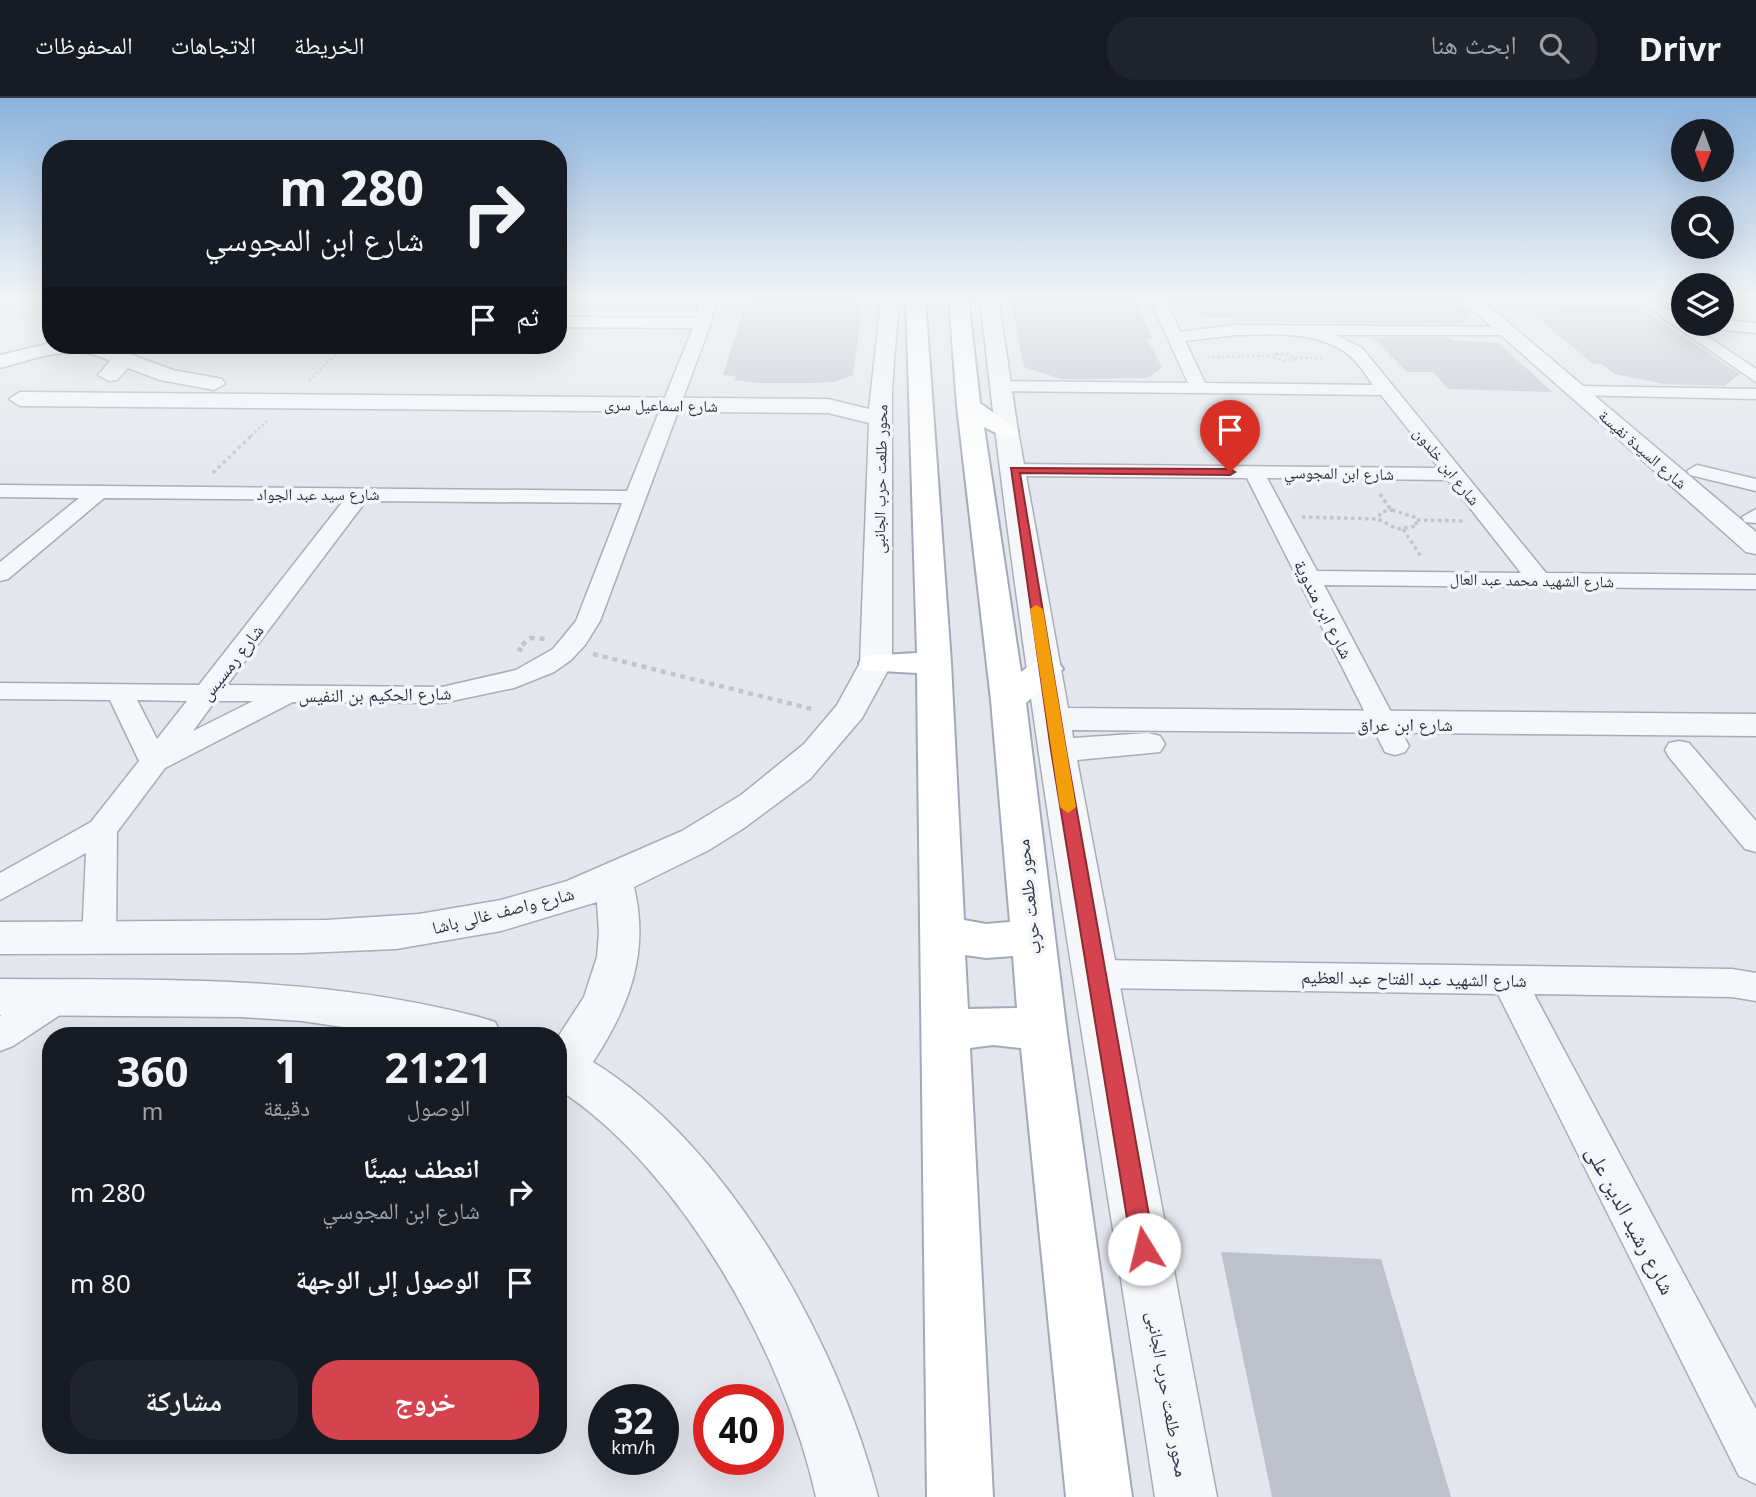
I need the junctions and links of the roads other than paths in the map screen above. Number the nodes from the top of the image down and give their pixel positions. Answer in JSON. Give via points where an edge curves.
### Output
{"nodes":[{"id":1,"x":119,"y":362,"type":"edge"},
{"id":2,"x":142,"y":362,"type":"edge"},
{"id":3,"x":687,"y":362,"type":"edge"},
{"id":4,"x":911,"y":362,"type":"edge"},
{"id":5,"x":968,"y":362,"type":"edge"},
{"id":6,"x":1187,"y":362,"type":"edge"},
{"id":7,"x":1364,"y":362,"type":"edge"},
{"id":8,"x":1543,"y":362,"type":"edge"},
{"id":9,"x":1563,"y":362,"type":"edge"},
{"id":10,"x":1736,"y":362,"type":"edge"},
{"id":11,"x":1756,"y":377,"type":"edge"},
{"id":12,"x":901,"y":384,"type":"junction"},
{"id":13,"x":1199,"y":388,"type":"junction"},
{"id":14,"x":1386,"y":390,"type":"junction"},
{"id":15,"x":295,"y":394,"type":"junction"},
{"id":16,"x":1756,"y":394,"type":"edge"},
{"id":17,"x":986,"y":396,"type":"junction"},
{"id":18,"x":672,"y":399,"type":"junction"},
{"id":19,"x":10,"y":400,"type":"edge"},
{"id":20,"x":1608,"y":402,"type":"junction"},
{"id":21,"x":1756,"y":404,"type":"edge"},
{"id":22,"x":881,"y":419,"type":"junction"},
{"id":23,"x":1014,"y":470,"type":"junction"},
{"id":24,"x":1697,"y":471,"type":"junction"},
{"id":25,"x":1254,"y":472,"type":"junction"},
{"id":26,"x":1454,"y":474,"type":"junction"},
{"id":27,"x":1756,"y":485,"type":"edge"},
{"id":28,"x":0,"y":491,"type":"edge"},
{"id":29,"x":99,"y":492,"type":"junction"},
{"id":30,"x":360,"y":494,"type":"junction"},
{"id":31,"x":637,"y":497,"type":"junction"},
{"id":32,"x":1755,"y":517,"type":"edge"},
{"id":33,"x":1756,"y":546,"type":"edge"},
{"id":34,"x":0,"y":574,"type":"edge"},
{"id":35,"x":1308,"y":578,"type":"junction"},
{"id":36,"x":1539,"y":580,"type":"junction"},
{"id":37,"x":1756,"y":582,"type":"edge"},
{"id":38,"x":876,"y":663,"type":"junction"},
{"id":39,"x":934,"y":663,"type":"junction"},
{"id":40,"x":1046,"y":669,"type":"junction"},
{"id":41,"x":0,"y":691,"type":"edge"},
{"id":42,"x":120,"y":693,"type":"junction"},
{"id":43,"x":206,"y":694,"type":"junction"},
{"id":44,"x":285,"y":696,"type":"junction"},
{"id":45,"x":1008,"y":700,"type":"junction"},
{"id":46,"x":1756,"y":725,"type":"edge"},
{"id":47,"x":1056,"y":734,"type":"junction"},
{"id":48,"x":1389,"y":735,"type":"junction"},
{"id":49,"x":1679,"y":750,"type":"junction"},
{"id":50,"x":1756,"y":750,"type":"edge"},
{"id":51,"x":154,"y":762,"type":"junction"},
{"id":52,"x":102,"y":830,"type":"junction"},
{"id":53,"x":1756,"y":841,"type":"edge"},
{"id":54,"x":612,"y":881,"type":"junction"},
{"id":55,"x":0,"y":888,"type":"edge"},
{"id":56,"x":941,"y":929,"type":"junction"},
{"id":57,"x":1032,"y":933,"type":"junction"},
{"id":58,"x":0,"y":937,"type":"edge"},
{"id":59,"x":99,"y":940,"type":"junction"},
{"id":60,"x":1097,"y":974,"type":"junction"},
{"id":61,"x":1508,"y":979,"type":"junction"},
{"id":62,"x":1748,"y":982,"type":"edge"},
{"id":63,"x":0,"y":997,"type":"edge"},
{"id":64,"x":59,"y":998,"type":"junction"},
{"id":65,"x":448,"y":1027,"type":"edge"},
{"id":66,"x":1043,"y":1034,"type":"junction"},
{"id":67,"x":0,"y":1035,"type":"edge"},
{"id":68,"x":944,"y":1036,"type":"junction"},
{"id":69,"x":567,"y":1059,"type":"edge"},
{"id":70,"x":567,"y":1072,"type":"edge"},
{"id":71,"x":1756,"y":1459,"type":"edge"},
{"id":72,"x":847,"y":1497,"type":"edge"},
{"id":73,"x":960,"y":1497,"type":"edge"},
{"id":74,"x":1100,"y":1497,"type":"edge"},
{"id":75,"x":1186,"y":1497,"type":"edge"}],
"edges":[{"from":1,"to":19,"type":"street","via":[[114,371],[86,386]]},
{"from":2,"to":15,"type":"street","name":"شارع اسماعيل سرى","via":[[199,382]]},
{"from":3,"to":18,"type":"street","name":"شارع الحكيم بن النفيس"},
{"from":4,"to":12,"type":"main road","name":"محور طلعت حرب"},
{"from":5,"to":17,"type":"main road","name":"محور طلعت حرب"},
{"from":6,"to":13,"type":"street"},
{"from":7,"to":14,"type":"street","name":"شارع ابن خلدون"},
{"from":8,"to":20,"type":"street","name":"شارع السيدة نفيسة","via":[[1577,391]]},
{"from":9,"to":20,"type":"street","name":"شارع السيدة نفيسة"},
{"from":10,"to":11,"type":"street"},
{"from":12,"to":18,"type":"street","name":"شارع اسماعيل سرى","via":[[822,395]]},
{"from":12,"to":22,"type":"street","name":"محور طلعت حرب الجانبى"},
{"from":12,"to":39,"type":"main road","name":"محور طلعت حرب"},
{"from":13,"to":14,"type":"street"},
{"from":13,"to":17,"type":"street"},
{"from":14,"to":26,"type":"street","name":"شارع ابن خلدون"},
{"from":15,"to":18,"type":"street","name":"شارع اسماعيل سرى"},
{"from":15,"to":19,"type":"street","name":"شارع اسماعيل سرى"},
{"from":16,"to":20,"type":"street"},
{"from":17,"to":23,"type":"street","name":"محور طلعت حرب الجانبى","via":[[1006,430]]},
{"from":17,"to":45,"type":"main road","name":"محور طلعت حرب"},
{"from":18,"to":22,"type":"street","name":"شارع اسماعيل سرى","via":[[828,406]]},
{"from":18,"to":31,"type":"street","name":"شارع الحكيم بن النفيس"},
{"from":20,"to":21,"type":"street"},
{"from":20,"to":24,"type":"street","name":"شارع السيدة نفيسة"},
{"from":20,"to":33,"type":"street","name":"شارع السيدة نفيسة"},
{"from":22,"to":38,"type":"street","name":"محور طلعت حرب الجانبى"},
{"from":23,"to":25,"type":"street","name":"شارع ابن المجوسي"},
{"from":23,"to":40,"type":"street","name":"محور طلعت حرب الجانبى"},
{"from":24,"to":27,"type":"street"},
{"from":24,"to":32,"type":"street","name":"شارع السيدة نفيسة"},
{"from":25,"to":26,"type":"street","name":"شارع ابن المجوسي"},
{"from":25,"to":35,"type":"street","name":"شارع ابن مندوية"},
{"from":26,"to":36,"type":"street","name":"شارع ابن خلدون"},
{"from":28,"to":29,"type":"street","name":"شارع سيد عبد الجواد"},
{"from":29,"to":30,"type":"street","name":"شارع سيد عبد الجواد"},
{"from":29,"to":34,"type":"street"},
{"from":30,"to":31,"type":"street","name":"شارع سيد عبد الجواد"},
{"from":30,"to":43,"type":"street","name":"شارع رمسيس"},
{"from":31,"to":44,"type":"street","name":"شارع الحكيم بن النفيس","via":[[588,621],[570,649],[551,662],[519,678],[442,695]]},
{"from":35,"to":36,"type":"street","name":"شارع الشهيد محمد عبد العال"},
{"from":35,"to":48,"type":"street","name":"شارع ابن مندوية"},
{"from":36,"to":37,"type":"street","name":"شارع الشهيد محمد عبد العال"},
{"from":38,"to":39,"type":"main road"},
{"from":38,"to":54,"type":"street","name":"شارع واصف غالى باشا","via":[[864,692],[819,752],[749,808],[695,842]]},
{"from":39,"to":56,"type":"main road","name":"محور طلعت حرب"},
{"from":40,"to":45,"type":"main road"},
{"from":40,"to":47,"type":"street","name":"محور طلعت حرب الجانبى"},
{"from":41,"to":42,"type":"street","name":"شارع الحكيم بن النفيس"},
{"from":42,"to":43,"type":"street","name":"شارع الحكيم بن النفيس"},
{"from":42,"to":51,"type":"street"},
{"from":43,"to":44,"type":"street","name":"شارع الحكيم بن النفيس"},
{"from":43,"to":51,"type":"street","name":"شارع رمسيس"},
{"from":44,"to":51,"type":"street"},
{"from":45,"to":57,"type":"main road","name":"محور طلعت حرب"},
{"from":46,"to":48,"type":"street","name":"شارع ابن عراق"},
{"from":47,"to":48,"type":"street","name":"شارع ابن عراق","via":[[1124,744]]},
{"from":47,"to":60,"type":"street","name":"محور طلعت حرب الجانبى"},
{"from":48,"to":49,"type":"street","name":"شارع ابن عراق"},
{"from":49,"to":50,"type":"street","name":"شارع ابن عراق"},
{"from":49,"to":53,"type":"street"},
{"from":51,"to":52,"type":"street","name":"شارع رمسيس"},
{"from":52,"to":55,"type":"street","name":"شارع رمسيس"},
{"from":52,"to":59,"type":"street"},
{"from":54,"to":59,"type":"street","name":"شارع واصف غالى باشا","via":[[483,919],[419,930]]},
{"from":54,"to":69,"type":"street","via":[[620,907],[618,967],[588,1034]]},
{"from":56,"to":57,"type":"main road","via":[[977,942],[1015,940]]},
{"from":56,"to":68,"type":"main road","name":"محور طلعت حرب"},
{"from":57,"to":66,"type":"main road","name":"محور طلعت حرب"},
{"from":58,"to":59,"type":"street","name":"شارع واصف غالى باشا"},
{"from":60,"to":61,"type":"street","name":"شارع الشهيد عبد الفتاح عبد العظيم"},
{"from":60,"to":75,"type":"street","name":"محور طلعت حرب الجانبى"},
{"from":61,"to":62,"type":"street","name":"شارع الشهيد عبد الفتاح عبد العظيم"},
{"from":61,"to":71,"type":"street","name":"شارع رشيد الدين على"},
{"from":63,"to":64,"type":"street"},
{"from":64,"to":65,"type":"street","via":[[265,999]]},
{"from":64,"to":67,"type":"street"},
{"from":66,"to":68,"type":"main road","via":[[1019,1026],[984,1024]]},
{"from":66,"to":74,"type":"main road","name":"محور طلعت حرب"},
{"from":68,"to":73,"type":"main road","name":"محور طلعت حرب"},
{"from":70,"to":72,"type":"street","via":[[627,1113],[690,1184],[733,1243],[782,1324],[815,1395],[842,1465]]}]}
